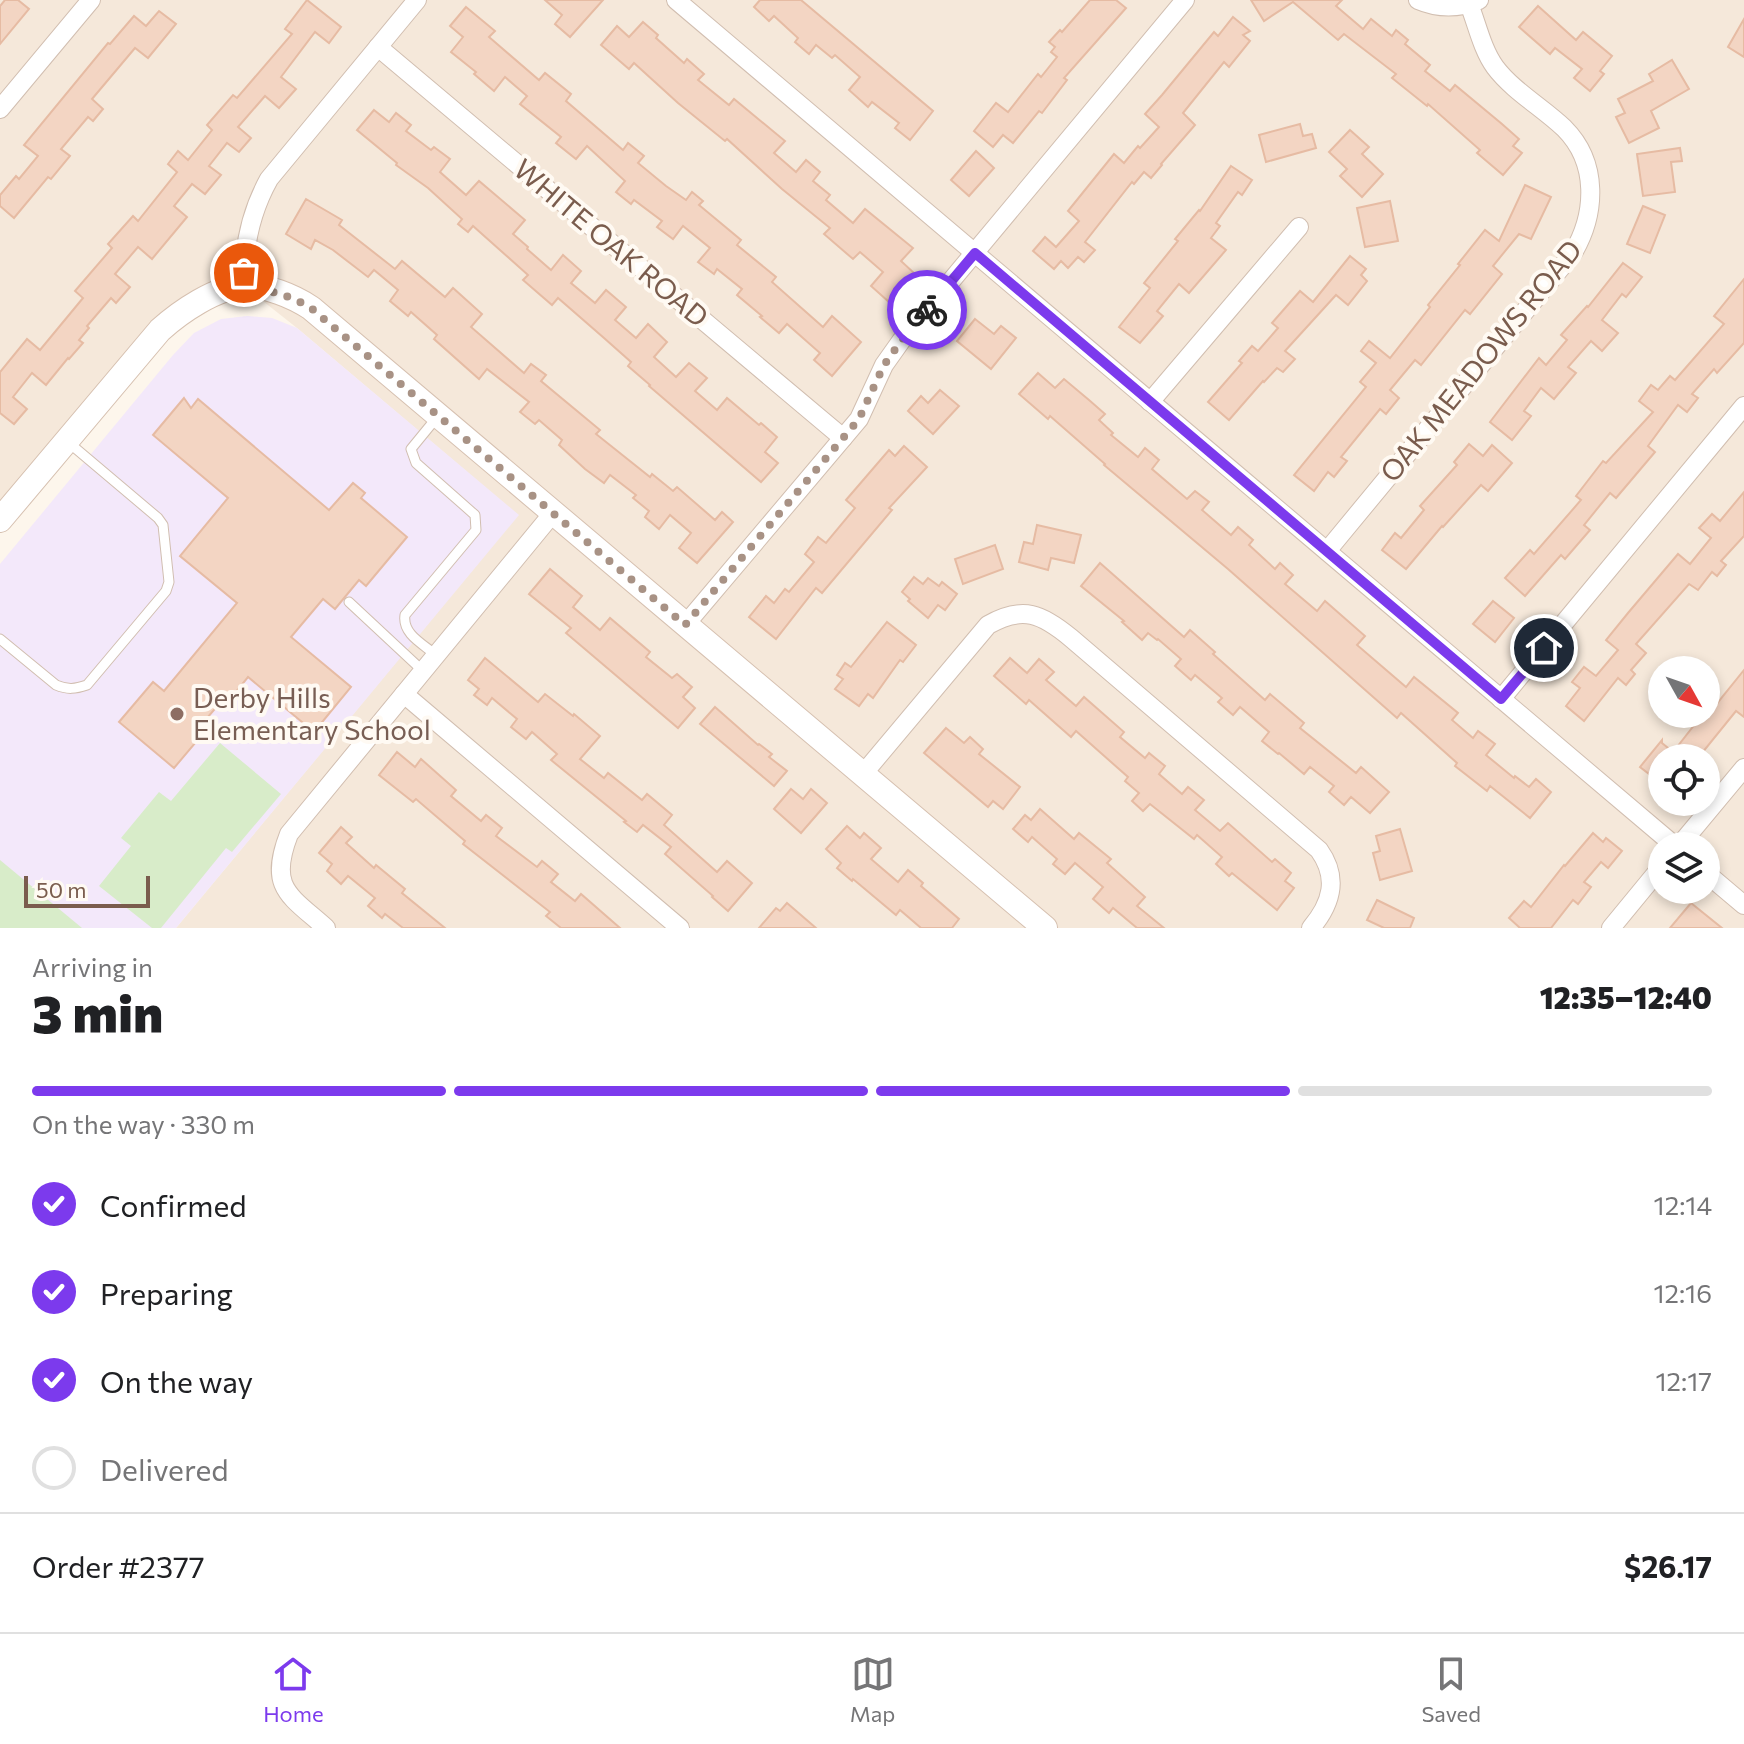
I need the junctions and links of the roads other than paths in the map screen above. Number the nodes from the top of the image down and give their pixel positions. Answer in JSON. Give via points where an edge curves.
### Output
{"nodes":[{"id":1,"x":91,"y":0,"type":"edge"},
{"id":2,"x":417,"y":0,"type":"edge"},
{"id":3,"x":676,"y":0,"type":"edge"},
{"id":4,"x":1185,"y":0,"type":"edge"},
{"id":5,"x":1418,"y":0,"type":"edge"},
{"id":6,"x":1474,"y":2,"type":"edge"},
{"id":7,"x":378,"y":47,"type":"junction"},
{"id":8,"x":0,"y":109,"type":"edge"},
{"id":9,"x":1299,"y":227,"type":"dead end"},
{"id":10,"x":975,"y":253,"type":"junction"},
{"id":11,"x":244,"y":286,"type":"junction"},
{"id":12,"x":1150,"y":402,"type":"junction"},
{"id":13,"x":1744,"y":406,"type":"edge"},
{"id":14,"x":438,"y":416,"type":"junction"},
{"id":15,"x":843,"y":438,"type":"junction"},
{"id":16,"x":67,"y":441,"type":"junction"},
{"id":17,"x":553,"y":513,"type":"junction"},
{"id":18,"x":0,"y":520,"type":"edge"},
{"id":19,"x":1327,"y":551,"type":"junction"},
{"id":20,"x":349,"y":602,"type":"dead end"},
{"id":21,"x":685,"y":625,"type":"junction"},
{"id":22,"x":0,"y":639,"type":"edge"},
{"id":23,"x":436,"y":655,"type":"junction"},
{"id":24,"x":423,"y":671,"type":"junction"},
{"id":25,"x":404,"y":694,"type":"junction"},
{"id":26,"x":1501,"y":699,"type":"junction"},
{"id":27,"x":1744,"y":768,"type":"edge"},
{"id":28,"x":863,"y":774,"type":"junction"},
{"id":29,"x":1660,"y":832,"type":"edge"},
{"id":30,"x":1689,"y":832,"type":"edge"},
{"id":31,"x":1648,"y":883,"type":"edge"},
{"id":32,"x":1720,"y":885,"type":"edge"},
{"id":33,"x":1744,"y":905,"type":"edge"},
{"id":34,"x":326,"y":928,"type":"edge"},
{"id":35,"x":680,"y":928,"type":"edge"},
{"id":36,"x":1045,"y":928,"type":"edge"},
{"id":37,"x":1311,"y":928,"type":"edge"},
{"id":38,"x":1611,"y":928,"type":"edge"}],
"edges":[{"from":1,"to":8,"type":"street"},
{"from":2,"to":7,"type":"street"},
{"from":3,"to":10,"type":"street"},
{"from":4,"to":10,"type":"street"},
{"from":5,"to":6,"type":"street","via":[[1450,8]]},
{"from":6,"to":19,"type":"street","name":"OAK MEADOWS ROAD","via":[[1495,67],[1565,129],[1583,156],[1591,192],[1588,219],[1573,253]]},
{"from":7,"to":11,"type":"street","via":[[269,179],[251,219]]},
{"from":7,"to":15,"type":"street","name":"WHITE OAK ROAD"},
{"from":9,"to":12,"type":"street"},
{"from":10,"to":12,"type":"street"},
{"from":10,"to":15,"type":"street","via":[[893,353],[859,419]]},
{"from":11,"to":14,"type":"street","via":[[311,308]]},
{"from":11,"to":16,"type":"street","via":[[178,314]]},
{"from":12,"to":19,"type":"street"},
{"from":13,"to":26,"type":"street"},
{"from":14,"to":17,"type":"street"},
{"from":14,"to":23,"type":"lane","via":[[411,449],[416,463],[475,515],[476,530],[405,615],[406,631]]},
{"from":15,"to":21,"type":"street"},
{"from":16,"to":18,"type":"street"},
{"from":16,"to":22,"type":"lane","via":[[163,525],[166,591],[87,685],[75,689],[56,685]]},
{"from":17,"to":21,"type":"street"},
{"from":17,"to":23,"type":"street"},
{"from":19,"to":26,"type":"street"},
{"from":20,"to":24,"type":"lane"},
{"from":21,"to":28,"type":"street"},
{"from":23,"to":24,"type":"street"},
{"from":24,"to":25,"type":"street"},
{"from":25,"to":34,"type":"street","via":[[289,834],[284,847],[285,890]]},
{"from":25,"to":35,"type":"street"},
{"from":26,"to":29,"type":"street"},
{"from":27,"to":30,"type":"street"},
{"from":28,"to":36,"type":"street"},
{"from":28,"to":37,"type":"street","via":[[988,625],[1013,615],[1044,619],[1319,850],[1330,873],[1330,892]]},
{"from":31,"to":38,"type":"street"},
{"from":32,"to":33,"type":"street"}]}
